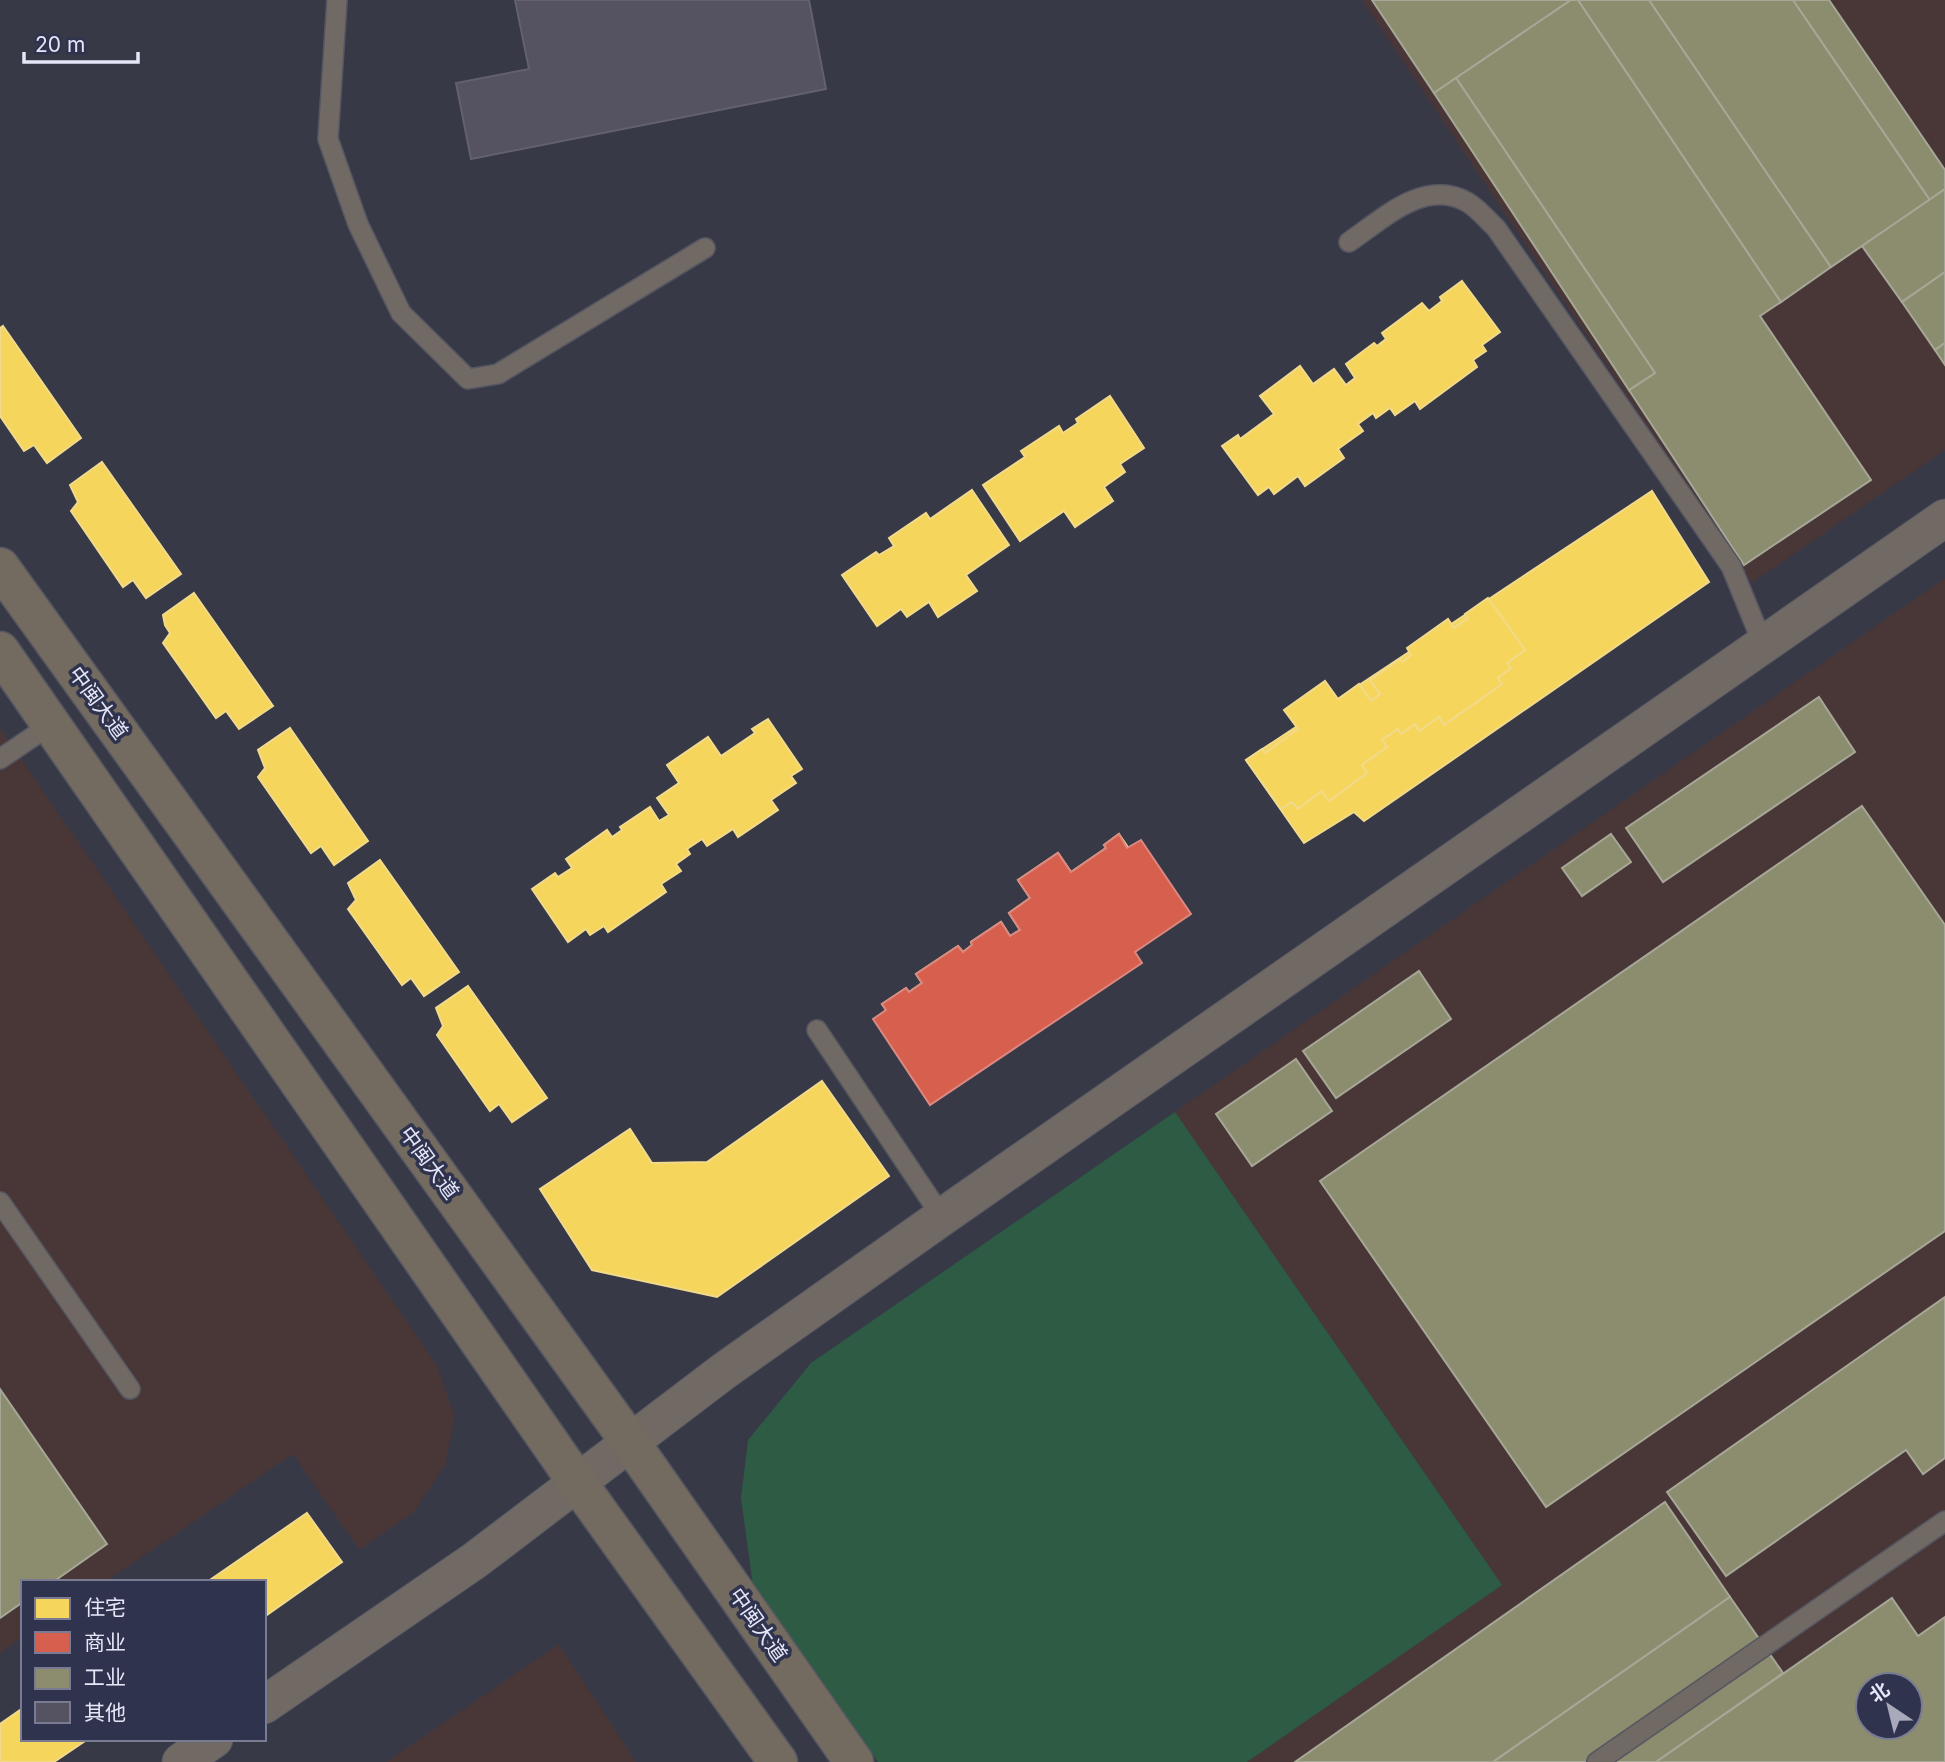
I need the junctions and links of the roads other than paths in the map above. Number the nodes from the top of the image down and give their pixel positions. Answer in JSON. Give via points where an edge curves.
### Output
{"nodes":[{"id":1,"x":337,"y":0,"type":"edge"},
{"id":2,"x":1349,"y":242,"type":"dead end"},
{"id":3,"x":705,"y":248,"type":"dead end"},
{"id":4,"x":1945,"y":517,"type":"edge"},
{"id":5,"x":0,"y":567,"type":"edge"},
{"id":6,"x":1763,"y":644,"type":"junction"},
{"id":7,"x":0,"y":652,"type":"edge"},
{"id":8,"x":53,"y":723,"type":"junction"},
{"id":9,"x":0,"y":759,"type":"edge"},
{"id":10,"x":817,"y":1030,"type":"dead end"},
{"id":11,"x":0,"y":1202,"type":"edge"},
{"id":12,"x":942,"y":1217,"type":"junction"},
{"id":13,"x":131,"y":1389,"type":"dead end"},
{"id":14,"x":631,"y":1442,"type":"junction"},
{"id":15,"x":577,"y":1482,"type":"junction"},
{"id":16,"x":1945,"y":1521,"type":"edge"},
{"id":17,"x":266,"y":1703,"type":"edge"},
{"id":18,"x":211,"y":1741,"type":"edge"},
{"id":19,"x":181,"y":1762,"type":"edge"},
{"id":20,"x":778,"y":1762,"type":"edge"},
{"id":21,"x":855,"y":1762,"type":"edge"},
{"id":22,"x":1597,"y":1762,"type":"edge"}],
"edges":[{"from":1,"to":3,"type":"lane","via":[[328,139],[358,224],[401,313],[468,379],[498,374]]},
{"from":2,"to":6,"type":"lane","via":[[1410,201],[1431,193],[1467,202],[1496,228],[1731,565]]},
{"from":4,"to":6,"type":"street"},
{"from":5,"to":14,"type":"main road","name":"中闽大道"},
{"from":6,"to":12,"type":"street"},
{"from":7,"to":8,"type":"main road"},
{"from":8,"to":9,"type":"lane"},
{"from":8,"to":15,"type":"main road"},
{"from":10,"to":12,"type":"lane"},
{"from":11,"to":13,"type":"lane"},
{"from":12,"to":14,"type":"street"},
{"from":14,"to":15,"type":"street"},
{"from":14,"to":21,"type":"main road","name":"中闽大道"},
{"from":15,"to":17,"type":"street","via":[[474,1561]]},
{"from":15,"to":20,"type":"main road"},
{"from":16,"to":22,"type":"lane"},
{"from":18,"to":19,"type":"street"}]}
